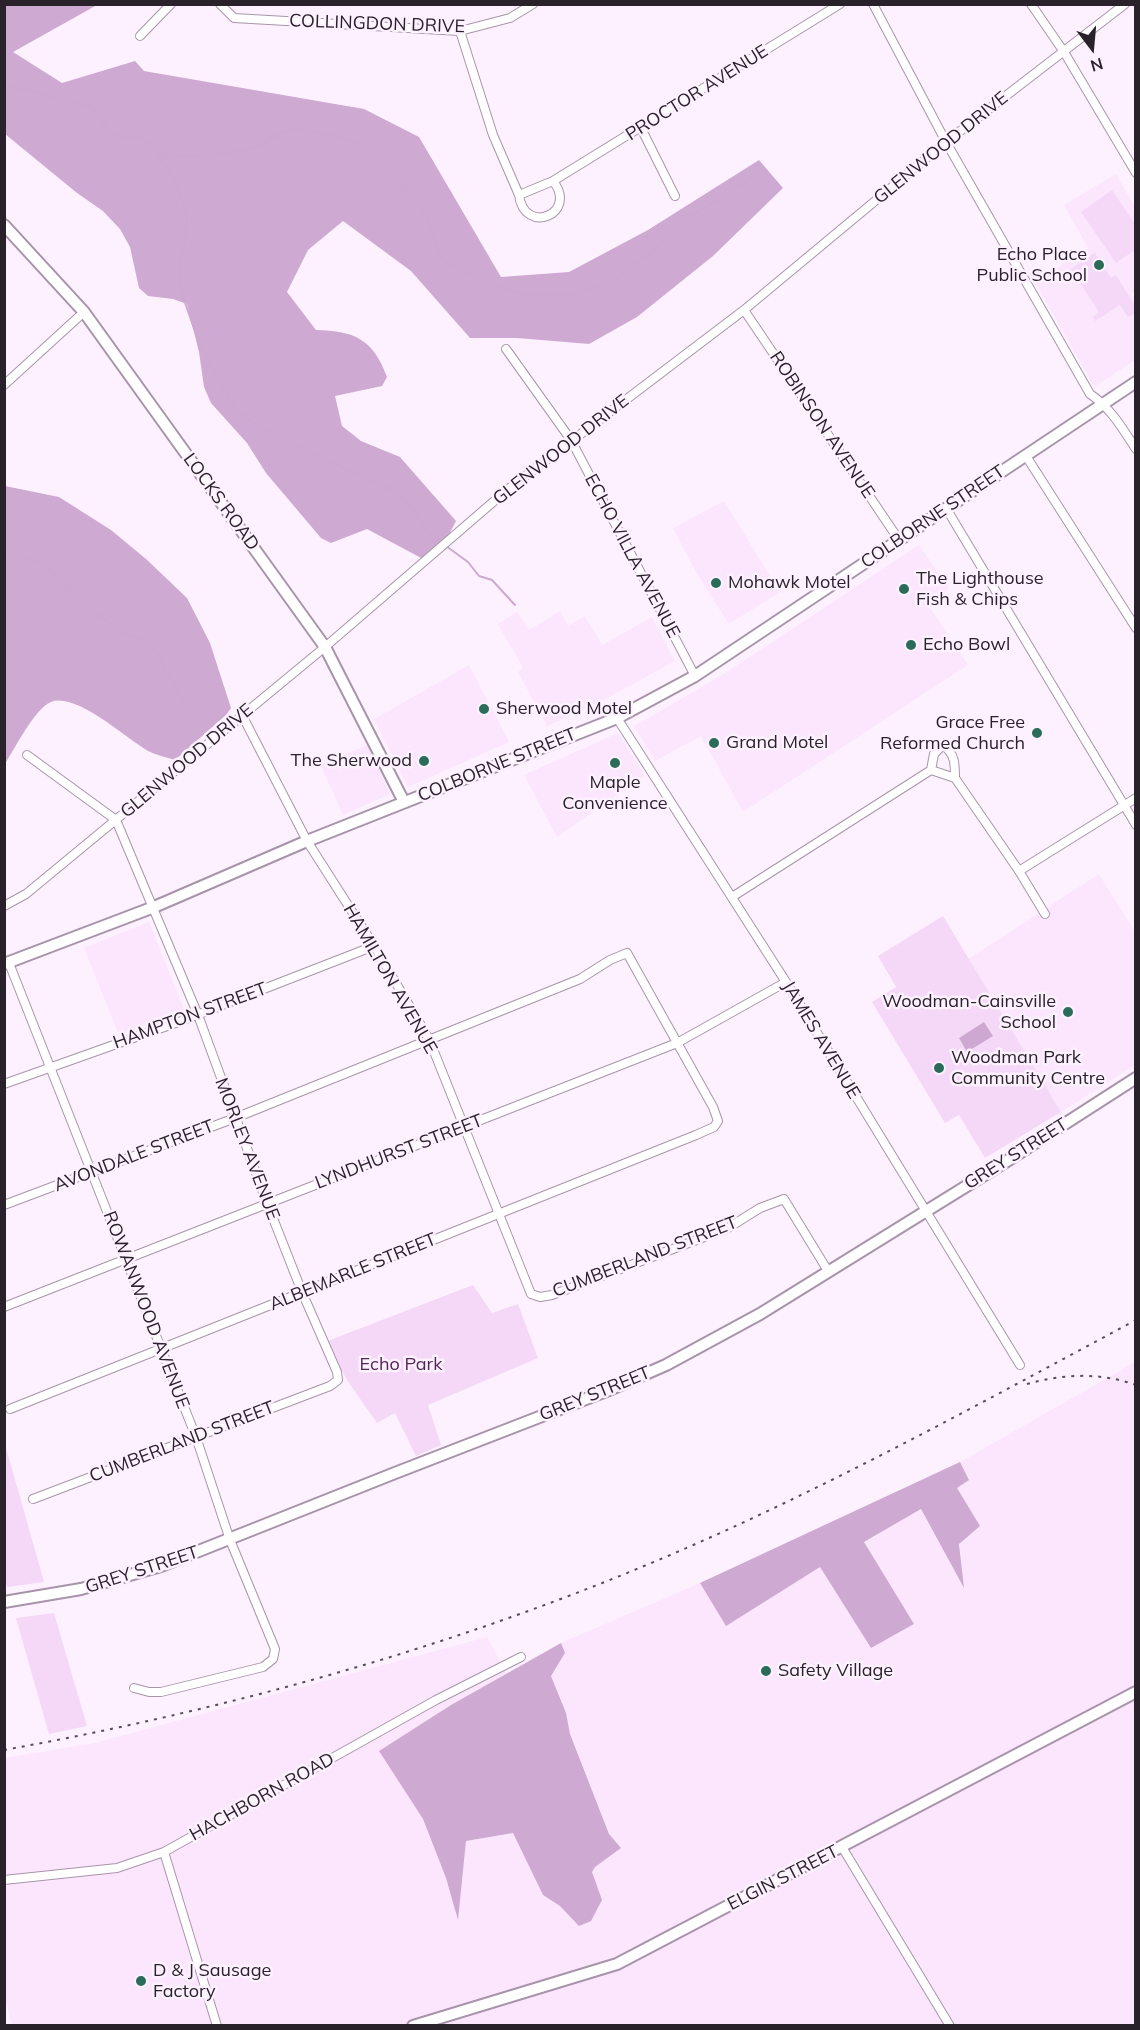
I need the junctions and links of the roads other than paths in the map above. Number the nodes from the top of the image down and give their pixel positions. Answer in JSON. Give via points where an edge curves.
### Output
{"nodes":[{"id":1,"x":171,"y":4,"type":"edge"},
{"id":2,"x":220,"y":4,"type":"edge"},
{"id":3,"x":533,"y":4,"type":"edge"},
{"id":4,"x":840,"y":4,"type":"edge"},
{"id":5,"x":873,"y":4,"type":"edge"},
{"id":6,"x":1031,"y":4,"type":"edge"},
{"id":7,"x":1125,"y":4,"type":"edge"},
{"id":8,"x":460,"y":31,"type":"junction"},
{"id":9,"x":140,"y":36,"type":"dead end"},
{"id":10,"x":1064,"y":52,"type":"junction"},
{"id":11,"x":641,"y":128,"type":"junction"},
{"id":12,"x":946,"y":142,"type":"junction"},
{"id":13,"x":1136,"y":173,"type":"edge"},
{"id":14,"x":553,"y":181,"type":"junction"},
{"id":15,"x":519,"y":195,"type":"junction"},
{"id":16,"x":675,"y":196,"type":"dead end"},
{"id":17,"x":4,"y":225,"type":"edge"},
{"id":18,"x":744,"y":310,"type":"junction"},
{"id":19,"x":84,"y":312,"type":"junction"},
{"id":20,"x":506,"y":349,"type":"dead end"},
{"id":21,"x":1136,"y":382,"type":"edge"},
{"id":22,"x":4,"y":385,"type":"edge"},
{"id":23,"x":1103,"y":403,"type":"junction"},
{"id":24,"x":571,"y":441,"type":"junction"},
{"id":25,"x":1136,"y":449,"type":"edge"},
{"id":26,"x":1026,"y":456,"type":"junction"},
{"id":27,"x":946,"y":508,"type":"junction"},
{"id":28,"x":899,"y":540,"type":"junction"},
{"id":29,"x":1136,"y":628,"type":"edge"},
{"id":30,"x":325,"y":647,"type":"junction"},
{"id":31,"x":695,"y":676,"type":"junction"},
{"id":32,"x":242,"y":716,"type":"junction"},
{"id":33,"x":617,"y":718,"type":"junction"},
{"id":34,"x":27,"y":755,"type":"dead end"},
{"id":35,"x":931,"y":770,"type":"junction"},
{"id":36,"x":955,"y":778,"type":"junction"},
{"id":37,"x":1136,"y":798,"type":"edge"},
{"id":38,"x":405,"y":802,"type":"junction"},
{"id":39,"x":1124,"y":807,"type":"junction"},
{"id":40,"x":116,"y":820,"type":"junction"},
{"id":41,"x":1136,"y":825,"type":"edge"},
{"id":42,"x":307,"y":841,"type":"junction"},
{"id":43,"x":1019,"y":871,"type":"junction"},
{"id":44,"x":732,"y":897,"type":"junction"},
{"id":45,"x":4,"y":906,"type":"edge"},
{"id":46,"x":154,"y":907,"type":"junction"},
{"id":47,"x":1045,"y":914,"type":"dead end"},
{"id":48,"x":374,"y":946,"type":"junction"},
{"id":49,"x":7,"y":964,"type":"edge"},
{"id":50,"x":786,"y":982,"type":"junction"},
{"id":51,"x":198,"y":1015,"type":"junction"},
{"id":52,"x":429,"y":1039,"type":"junction"},
{"id":53,"x":677,"y":1043,"type":"junction"},
{"id":54,"x":50,"y":1067,"type":"junction"},
{"id":55,"x":1136,"y":1078,"type":"edge"},
{"id":56,"x":4,"y":1084,"type":"edge"},
{"id":57,"x":235,"y":1118,"type":"junction"},
{"id":58,"x":464,"y":1126,"type":"junction"},
{"id":59,"x":92,"y":1173,"type":"junction"},
{"id":60,"x":267,"y":1203,"type":"junction"},
{"id":61,"x":4,"y":1205,"type":"edge"},
{"id":62,"x":926,"y":1211,"type":"junction"},
{"id":63,"x":499,"y":1214,"type":"junction"},
{"id":64,"x":125,"y":1259,"type":"junction"},
{"id":65,"x":828,"y":1271,"type":"junction"},
{"id":66,"x":528,"y":1291,"type":"joint"},
{"id":67,"x":302,"y":1292,"type":"junction"},
{"id":68,"x":4,"y":1307,"type":"edge"},
{"id":69,"x":160,"y":1347,"type":"junction"},
{"id":70,"x":1020,"y":1365,"type":"dead end"},
{"id":71,"x":330,"y":1386,"type":"joint"},
{"id":72,"x":10,"y":1408,"type":"dead end"},
{"id":73,"x":196,"y":1437,"type":"junction"},
{"id":74,"x":33,"y":1499,"type":"dead end"},
{"id":75,"x":230,"y":1540,"type":"junction"},
{"id":76,"x":4,"y":1602,"type":"edge"},
{"id":77,"x":521,"y":1657,"type":"dead end"},
{"id":78,"x":134,"y":1688,"type":"dead end"},
{"id":79,"x":1136,"y":1692,"type":"edge"},
{"id":80,"x":842,"y":1847,"type":"junction"},
{"id":81,"x":164,"y":1852,"type":"junction"},
{"id":82,"x":4,"y":1881,"type":"edge"},
{"id":83,"x":440,"y":2022,"type":"edge"},
{"id":84,"x":217,"y":2025,"type":"edge"},
{"id":85,"x":413,"y":2025,"type":"edge"},
{"id":86,"x":950,"y":2025,"type":"edge"}],
"edges":[{"from":1,"to":9,"type":"street"},
{"from":2,"to":8,"type":"street","name":"COLLINGDON DRIVE","via":[[234,18]]},
{"from":3,"to":8,"type":"street","name":"COLLINGDON DRIVE","via":[[510,18]]},
{"from":4,"to":11,"type":"street","name":"PROCTOR AVENUE"},
{"from":5,"to":12,"type":"street"},
{"from":6,"to":10,"type":"street"},
{"from":7,"to":10,"type":"street","name":"GLENWOOD DRIVE"},
{"from":8,"to":15,"type":"street","via":[[493,135]]},
{"from":10,"to":12,"type":"street","name":"GLENWOOD DRIVE"},
{"from":10,"to":13,"type":"street"},
{"from":11,"to":14,"type":"street","name":"PROCTOR AVENUE"},
{"from":11,"to":16,"type":"street"},
{"from":12,"to":18,"type":"street","name":"GLENWOOD DRIVE"},
{"from":12,"to":23,"type":"street","via":[[1090,394]]},
{"from":14,"to":15,"type":"street","name":"PROCTOR AVENUE"},
{"from":14,"to":15,"type":"street","via":[[561,198],[552,214],[543,218],[525,212]]},
{"from":17,"to":19,"type":"main road","name":"LOCKS ROAD"},
{"from":18,"to":24,"type":"street","name":"GLENWOOD DRIVE"},
{"from":18,"to":28,"type":"street","name":"ROBINSON AVENUE"},
{"from":19,"to":22,"type":"street"},
{"from":19,"to":30,"type":"main road","name":"LOCKS ROAD"},
{"from":20,"to":24,"type":"street","name":"ECHO VILLA AVENUE"},
{"from":21,"to":23,"type":"main road","name":"COLBORNE STREET"},
{"from":23,"to":25,"type":"street"},
{"from":23,"to":26,"type":"main road","name":"COLBORNE STREET"},
{"from":24,"to":30,"type":"street","name":"GLENWOOD DRIVE","via":[[507,490]]},
{"from":24,"to":31,"type":"street","name":"ECHO VILLA AVENUE"},
{"from":26,"to":27,"type":"main road","name":"COLBORNE STREET"},
{"from":26,"to":29,"type":"street"},
{"from":27,"to":28,"type":"main road","name":"COLBORNE STREET"},
{"from":27,"to":39,"type":"street"},
{"from":28,"to":31,"type":"main road","name":"COLBORNE STREET"},
{"from":30,"to":32,"type":"street","name":"GLENWOOD DRIVE"},
{"from":30,"to":38,"type":"main road","name":"LOCKS ROAD"},
{"from":31,"to":33,"type":"main road","name":"COLBORNE STREET"},
{"from":32,"to":40,"type":"street","name":"GLENWOOD DRIVE"},
{"from":32,"to":42,"type":"street","name":"HAMILTON AVENUE"},
{"from":33,"to":38,"type":"main road","name":"COLBORNE STREET"},
{"from":33,"to":44,"type":"street","name":"JAMES AVENUE"},
{"from":34,"to":40,"type":"street"},
{"from":35,"to":36,"type":"street"},
{"from":35,"to":36,"type":"street","via":[[934,754],[943,744],[956,762]]},
{"from":35,"to":44,"type":"street"},
{"from":36,"to":43,"type":"street"},
{"from":37,"to":39,"type":"street"},
{"from":38,"to":42,"type":"main road","name":"COLBORNE STREET"},
{"from":39,"to":41,"type":"street"},
{"from":39,"to":43,"type":"street"},
{"from":40,"to":45,"type":"street","name":"GLENWOOD DRIVE","via":[[26,894]]},
{"from":40,"to":46,"type":"street","name":"MORLEY AVENUE"},
{"from":42,"to":46,"type":"main road","name":"COLBORNE STREET"},
{"from":42,"to":48,"type":"street","name":"HAMILTON AVENUE"},
{"from":43,"to":47,"type":"street"},
{"from":44,"to":50,"type":"street","name":"JAMES AVENUE"},
{"from":46,"to":49,"type":"main road","name":"COLBORNE STREET"},
{"from":46,"to":51,"type":"street","name":"MORLEY AVENUE"},
{"from":48,"to":51,"type":"street","name":"HAMPTON STREET"},
{"from":48,"to":52,"type":"street","name":"HAMILTON AVENUE"},
{"from":49,"to":54,"type":"street","name":"ROWANWOOD AVENUE"},
{"from":50,"to":53,"type":"street","name":"LYNDHURST STREET"},
{"from":50,"to":62,"type":"street","name":"JAMES AVENUE"},
{"from":51,"to":54,"type":"street","name":"HAMPTON STREET"},
{"from":51,"to":57,"type":"street","name":"MORLEY AVENUE"},
{"from":52,"to":53,"type":"street","name":"AVONDALE STREET","via":[[580,979],[627,953]]},
{"from":52,"to":57,"type":"street","name":"AVONDALE STREET"},
{"from":52,"to":58,"type":"street","name":"HAMILTON AVENUE"},
{"from":53,"to":58,"type":"street","name":"LYNDHURST STREET"},
{"from":53,"to":63,"type":"street","name":"ALBEMARLE STREET","via":[[717,1116],[714,1127]]},
{"from":54,"to":56,"type":"street","name":"HAMPTON STREET"},
{"from":54,"to":59,"type":"street","name":"ROWANWOOD AVENUE"},
{"from":55,"to":62,"type":"main road","name":"GREY STREET"},
{"from":57,"to":59,"type":"street","name":"AVONDALE STREET"},
{"from":57,"to":60,"type":"street","name":"MORLEY AVENUE"},
{"from":58,"to":60,"type":"street","name":"LYNDHURST STREET"},
{"from":58,"to":63,"type":"street","name":"HAMILTON AVENUE"},
{"from":59,"to":61,"type":"street","name":"AVONDALE STREET"},
{"from":59,"to":64,"type":"street","name":"ROWANWOOD AVENUE"},
{"from":60,"to":64,"type":"street","name":"LYNDHURST STREET"},
{"from":60,"to":67,"type":"street","name":"MORLEY AVENUE"},
{"from":62,"to":65,"type":"main road","name":"GREY STREET"},
{"from":62,"to":70,"type":"street","name":"JAMES AVENUE"},
{"from":63,"to":66,"type":"street","name":"HAMILTON AVENUE"},
{"from":63,"to":67,"type":"street","name":"ALBEMARLE STREET"},
{"from":64,"to":68,"type":"street","name":"LYNDHURST STREET"},
{"from":64,"to":69,"type":"street","name":"ROWANWOOD AVENUE"},
{"from":65,"to":66,"type":"street","name":"CUMBERLAND STREET","via":[[784,1199],[760,1208],[729,1228],[552,1295],[534,1297]]},
{"from":65,"to":75,"type":"main road","name":"GREY STREET","via":[[722,1336],[632,1380]]},
{"from":67,"to":69,"type":"street","name":"ALBEMARLE STREET"},
{"from":67,"to":71,"type":"street","name":"MORLEY AVENUE","via":[[337,1372],[338,1380]]},
{"from":69,"to":72,"type":"street","name":"ALBEMARLE STREET"},
{"from":69,"to":73,"type":"street","name":"ROWANWOOD AVENUE"},
{"from":71,"to":73,"type":"street","name":"CUMBERLAND STREET"},
{"from":73,"to":74,"type":"street","name":"CUMBERLAND STREET"},
{"from":73,"to":75,"type":"street","name":"ROWANWOOD AVENUE"},
{"from":75,"to":76,"type":"main road","name":"GREY STREET","via":[[119,1580]]},
{"from":75,"to":78,"type":"street","name":"ROWANWOOD AVENUE","via":[[273,1641],[273,1659],[263,1667],[161,1692]]},
{"from":77,"to":81,"type":"street","name":"HACHBORN ROAD"},
{"from":79,"to":80,"type":"main road","name":"ELGIN STREET"},
{"from":80,"to":83,"type":"main road","name":"ELGIN STREET","via":[[617,1964]]},
{"from":80,"to":86,"type":"street"},
{"from":81,"to":82,"type":"street","name":"HACHBORN ROAD","via":[[117,1868]]},
{"from":81,"to":84,"type":"street"},
{"from":83,"to":85,"type":"main road","name":"ELGIN STREET"}]}
